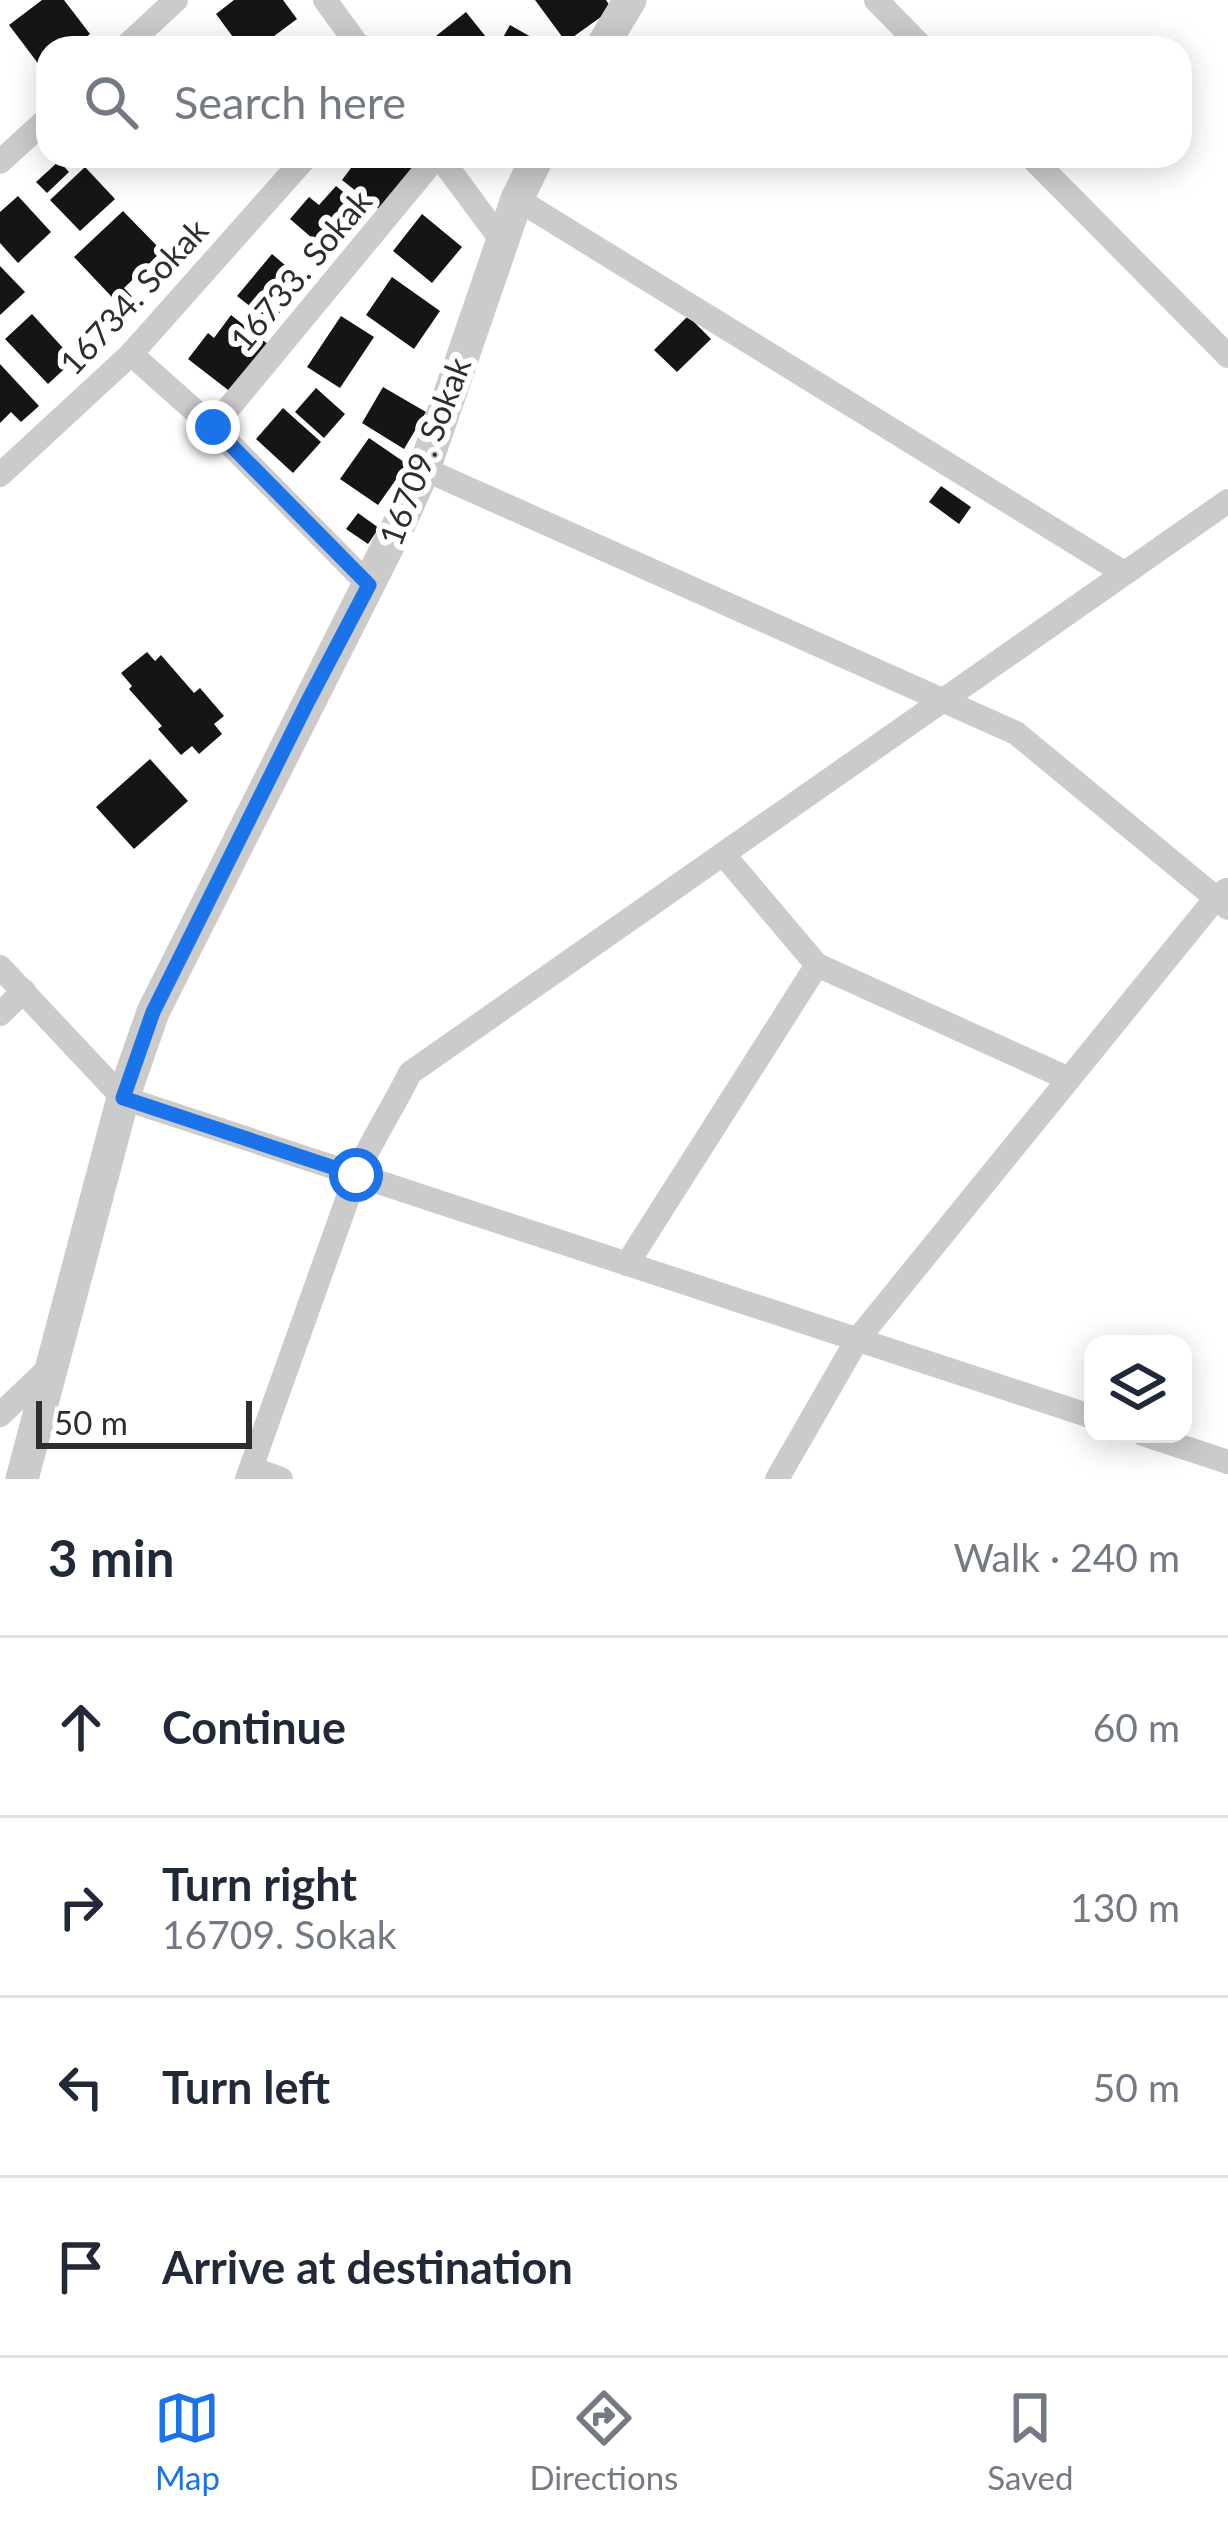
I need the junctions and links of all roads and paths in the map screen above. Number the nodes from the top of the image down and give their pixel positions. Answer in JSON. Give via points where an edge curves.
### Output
{"nodes":[{"id":1,"x":176,"y":0,"type":"edge"},
{"id":2,"x":325,"y":0,"type":"edge"},
{"id":3,"x":630,"y":0,"type":"edge"},
{"id":4,"x":876,"y":0,"type":"edge"},
{"id":5,"x":137,"y":36,"type":"edge"},
{"id":6,"x":351,"y":36,"type":"edge"},
{"id":7,"x":608,"y":36,"type":"edge"},
{"id":8,"x":911,"y":36,"type":"edge"},
{"id":9,"x":36,"y":129,"type":"edge"},
{"id":10,"x":0,"y":163,"type":"edge"},
{"id":11,"x":296,"y":168,"type":"edge"},
{"id":12,"x":428,"y":168,"type":"edge"},
{"id":13,"x":447,"y":168,"type":"edge"},
{"id":14,"x":532,"y":168,"type":"edge"},
{"id":15,"x":1042,"y":168,"type":"edge"},
{"id":16,"x":517,"y":199,"type":"junction"},
{"id":17,"x":502,"y":241,"type":"junction"},
{"id":18,"x":131,"y":354,"type":"junction"},
{"id":19,"x":1228,"y":356,"type":"edge"},
{"id":20,"x":213,"y":427,"type":"junction"},
{"id":21,"x":424,"y":469,"type":"junction"},
{"id":22,"x":0,"y":475,"type":"edge"},
{"id":23,"x":1228,"y":500,"type":"edge"},
{"id":24,"x":1124,"y":574,"type":"junction"},
{"id":25,"x":369,"y":585,"type":"junction"},
{"id":26,"x":943,"y":700,"type":"junction"},
{"id":27,"x":724,"y":854,"type":"junction"},
{"id":28,"x":1224,"y":898,"type":"edge"},
{"id":29,"x":817,"y":965,"type":"junction"},
{"id":30,"x":0,"y":967,"type":"edge"},
{"id":31,"x":24,"y":991,"type":"junction"},
{"id":32,"x":0,"y":1014,"type":"edge"},
{"id":33,"x":1069,"y":1079,"type":"junction"},
{"id":34,"x":123,"y":1098,"type":"junction"},
{"id":35,"x":356,"y":1175,"type":"junction"},
{"id":36,"x":626,"y":1264,"type":"junction"},
{"id":37,"x":857,"y":1340,"type":"junction"},
{"id":38,"x":49,"y":1368,"type":"junction"},
{"id":39,"x":0,"y":1415,"type":"edge"},
{"id":40,"x":1084,"y":1415,"type":"edge"},
{"id":41,"x":1170,"y":1443,"type":"edge"},
{"id":42,"x":1228,"y":1462,"type":"edge"},
{"id":43,"x":249,"y":1473,"type":"edge"},
{"id":44,"x":22,"y":1479,"type":"edge"},
{"id":45,"x":281,"y":1479,"type":"edge"},
{"id":46,"x":776,"y":1479,"type":"edge"}],
"edges":[{"from":1,"to":5,"type":"street"},
{"from":2,"to":6,"type":"street"},
{"from":3,"to":7,"type":"street"},
{"from":4,"to":8,"type":"street"},
{"from":9,"to":10,"type":"street"},
{"from":11,"to":18,"type":"street","name":"16734. Sokak"},
{"from":12,"to":20,"type":"street","name":"16733. Sokak"},
{"from":13,"to":17,"type":"street"},
{"from":14,"to":16,"type":"street","name":"16709. Sokak"},
{"from":15,"to":19,"type":"street"},
{"from":16,"to":17,"type":"street","name":"16709. Sokak"},
{"from":16,"to":24,"type":"street"},
{"from":17,"to":21,"type":"street","name":"16709. Sokak"},
{"from":18,"to":20,"type":"street"},
{"from":18,"to":22,"type":"street","name":"16734. Sokak"},
{"from":20,"to":25,"type":"street"},
{"from":21,"to":25,"type":"street","name":"16709. Sokak"},
{"from":21,"to":26,"type":"street"},
{"from":23,"to":24,"type":"street"},
{"from":24,"to":26,"type":"street"},
{"from":25,"to":34,"type":"street","name":"16709. Sokak","via":[[153,1012]]},
{"from":26,"to":27,"type":"street"},
{"from":26,"to":28,"type":"street","via":[[1016,733]]},
{"from":27,"to":29,"type":"street"},
{"from":27,"to":35,"type":"street","via":[[410,1073]]},
{"from":28,"to":33,"type":"street"},
{"from":29,"to":33,"type":"street"},
{"from":29,"to":36,"type":"street"},
{"from":30,"to":31,"type":"street"},
{"from":31,"to":32,"type":"street"},
{"from":31,"to":34,"type":"street"},
{"from":33,"to":37,"type":"street"},
{"from":34,"to":35,"type":"street"},
{"from":34,"to":38,"type":"street","name":"16709. Sokak"},
{"from":35,"to":36,"type":"street"},
{"from":35,"to":43,"type":"street"},
{"from":36,"to":37,"type":"street"},
{"from":37,"to":40,"type":"street"},
{"from":37,"to":46,"type":"street"},
{"from":38,"to":39,"type":"street"},
{"from":38,"to":44,"type":"street","name":"16709. Sokak"},
{"from":41,"to":42,"type":"street"},
{"from":43,"to":45,"type":"street"}]}
